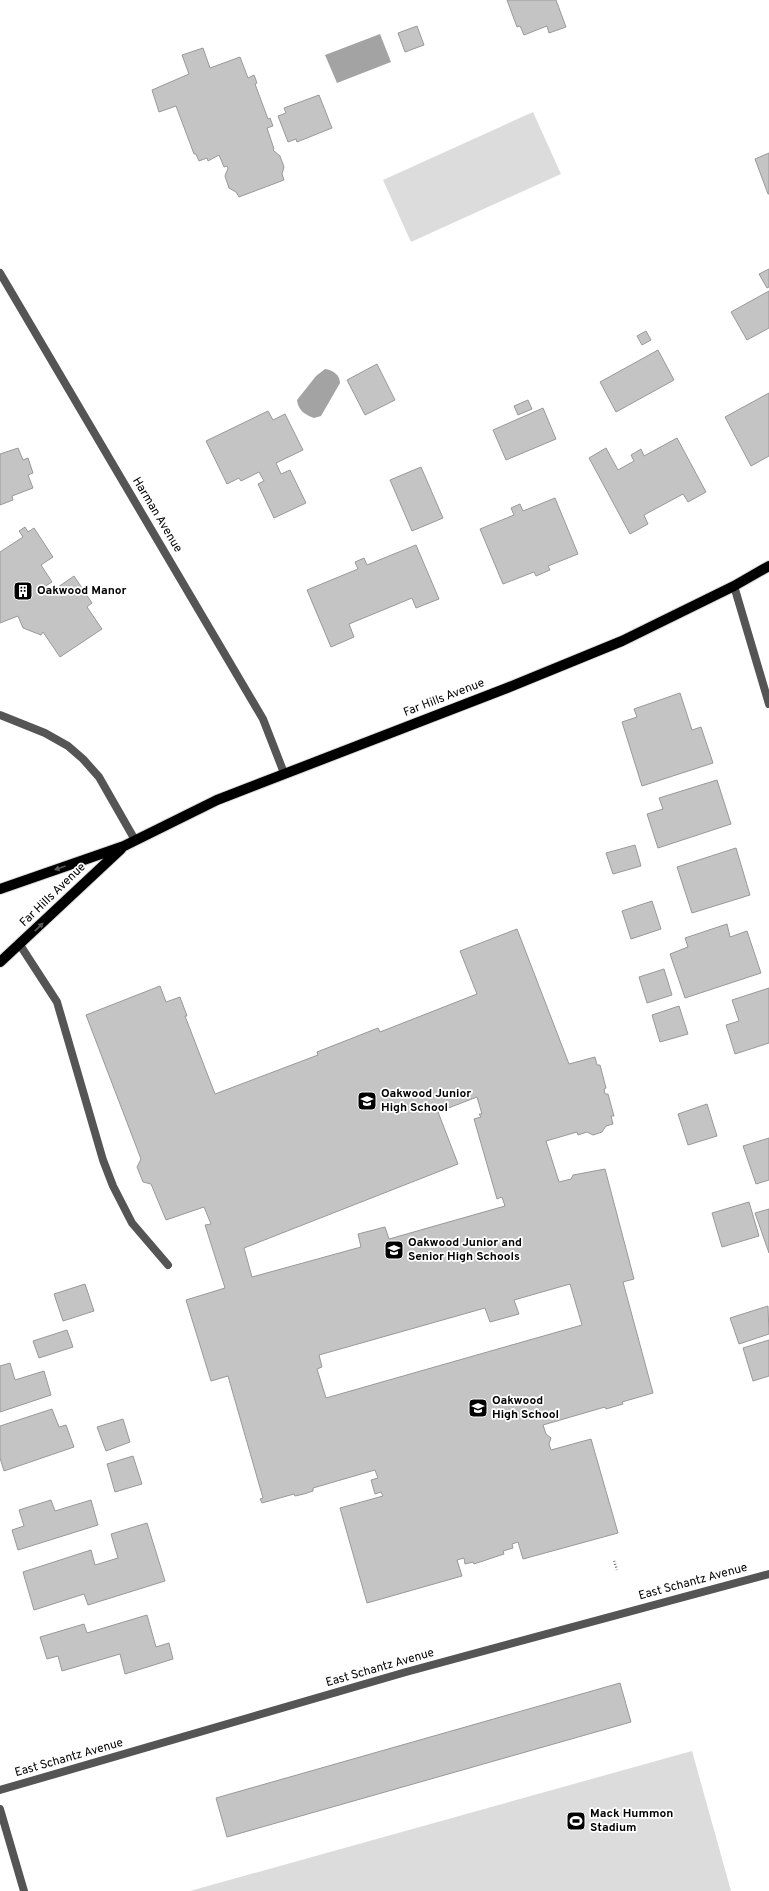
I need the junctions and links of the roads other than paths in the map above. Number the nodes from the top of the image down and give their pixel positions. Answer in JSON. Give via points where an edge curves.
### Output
{"nodes":[{"id":1,"x":0,"y":273,"type":"edge"},
{"id":2,"x":769,"y":566,"type":"edge"},
{"id":3,"x":734,"y":586,"type":"junction"},
{"id":4,"x":769,"y":704,"type":"edge"},
{"id":5,"x":0,"y":714,"type":"edge"},
{"id":6,"x":284,"y":773,"type":"junction"},
{"id":7,"x":135,"y":840,"type":"junction"},
{"id":8,"x":124,"y":846,"type":"junction"},
{"id":9,"x":0,"y":889,"type":"edge"},
{"id":10,"x":20,"y":945,"type":"junction"},
{"id":11,"x":0,"y":962,"type":"edge"},
{"id":12,"x":168,"y":1265,"type":"dead end"},
{"id":13,"x":769,"y":1574,"type":"edge"},
{"id":14,"x":0,"y":1790,"type":"edge"},
{"id":15,"x":0,"y":1809,"type":"edge"},
{"id":16,"x":24,"y":1891,"type":"edge"}],
"edges":[{"from":1,"to":6,"type":"street","name":"Harman Avenue","via":[[263,719]]},
{"from":2,"to":3,"type":"main road","name":"Far Hills Avenue"},
{"from":3,"to":4,"type":"street"},
{"from":3,"to":6,"type":"main road","name":"Far Hills Avenue","via":[[622,641]]},
{"from":5,"to":7,"type":"street","via":[[68,746],[83,759],[99,777]]},
{"from":6,"to":7,"type":"main road","name":"Far Hills Avenue","via":[[217,800]]},
{"from":7,"to":8,"type":"main road","name":"Far Hills Avenue"},
{"from":8,"to":9,"type":"main road","name":"Far Hills Avenue","one_way":true},
{"from":10,"to":8,"type":"main road","name":"Far Hills Avenue","one_way":true},
{"from":10,"to":11,"type":"main road","name":"Far Hills Avenue"},
{"from":10,"to":12,"type":"street","via":[[57,1002],[113,1186],[132,1224]]},
{"from":13,"to":14,"type":"street","name":"East Schantz Avenue","via":[[406,1672]]},
{"from":15,"to":16,"type":"street"}]}
